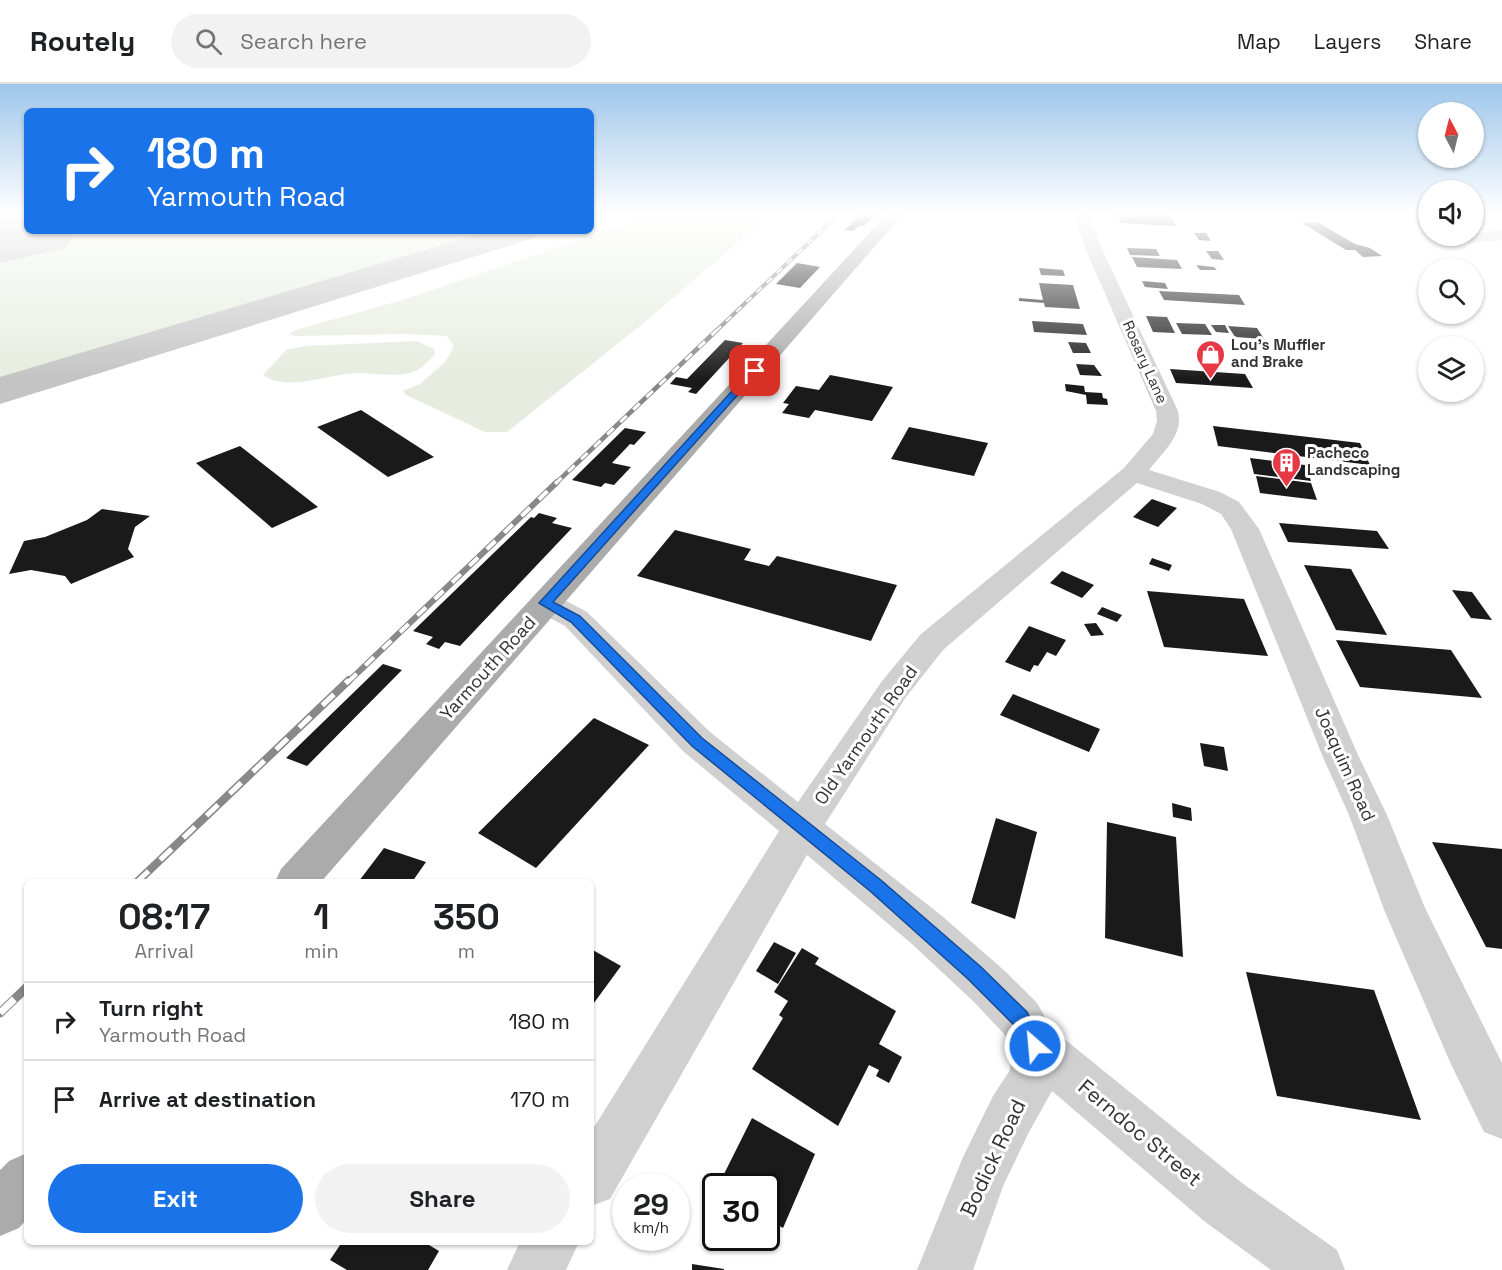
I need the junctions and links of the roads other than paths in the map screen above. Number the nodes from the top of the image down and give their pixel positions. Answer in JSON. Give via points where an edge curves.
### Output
{"nodes":[{"id":1,"x":847,"y":268,"type":"edge"},
{"id":2,"x":1102,"y":268,"type":"edge"},
{"id":3,"x":1167,"y":411,"type":"joint"},
{"id":4,"x":1133,"y":473,"type":"junction"},
{"id":5,"x":546,"y":603,"type":"junction"},
{"id":6,"x":802,"y":828,"type":"junction"},
{"id":7,"x":298,"y":879,"type":"edge"},
{"id":8,"x":1035,"y":1046,"type":"junction"},
{"id":9,"x":1502,"y":1114,"type":"edge"},
{"id":10,"x":594,"y":1175,"type":"edge"},
{"id":11,"x":24,"y":1182,"type":"edge"},
{"id":12,"x":0,"y":1209,"type":"edge"},
{"id":13,"x":550,"y":1245,"type":"edge"},
{"id":14,"x":535,"y":1270,"type":"edge"},
{"id":15,"x":945,"y":1270,"type":"edge"},
{"id":16,"x":1317,"y":1270,"type":"edge"}],
"edges":[{"from":1,"to":5,"type":"main road","name":"Yarmouth Road"},
{"from":2,"to":3,"type":"street","name":"Rosary Lane"},
{"from":3,"to":4,"type":"street","name":"Old Yarmouth Road","via":[[1169,421],[1164,436]]},
{"from":4,"to":6,"type":"street","name":"Old Yarmouth Road","via":[[932,642],[872,721]]},
{"from":4,"to":9,"type":"street","name":"Joaquim Road","via":[[1211,498],[1230,508],[1245,529],[1406,912]]},
{"from":5,"to":6,"type":"street","name":"Ferndoc Street","via":[[576,619],[697,742]]},
{"from":5,"to":7,"type":"main road","name":"Yarmouth Road"},
{"from":6,"to":8,"type":"street","name":"Ferndoc Street","via":[[884,893],[990,987],[1021,1019]]},
{"from":6,"to":10,"type":"street","name":"Old Yarmouth Road"},
{"from":8,"to":15,"type":"street","name":"Bodick Road","via":[[1034,1076],[981,1174]]},
{"from":8,"to":16,"type":"street","name":"Ferndoc Street","via":[[1223,1202]]},
{"from":11,"to":12,"type":"main road"},
{"from":13,"to":14,"type":"street"}]}
